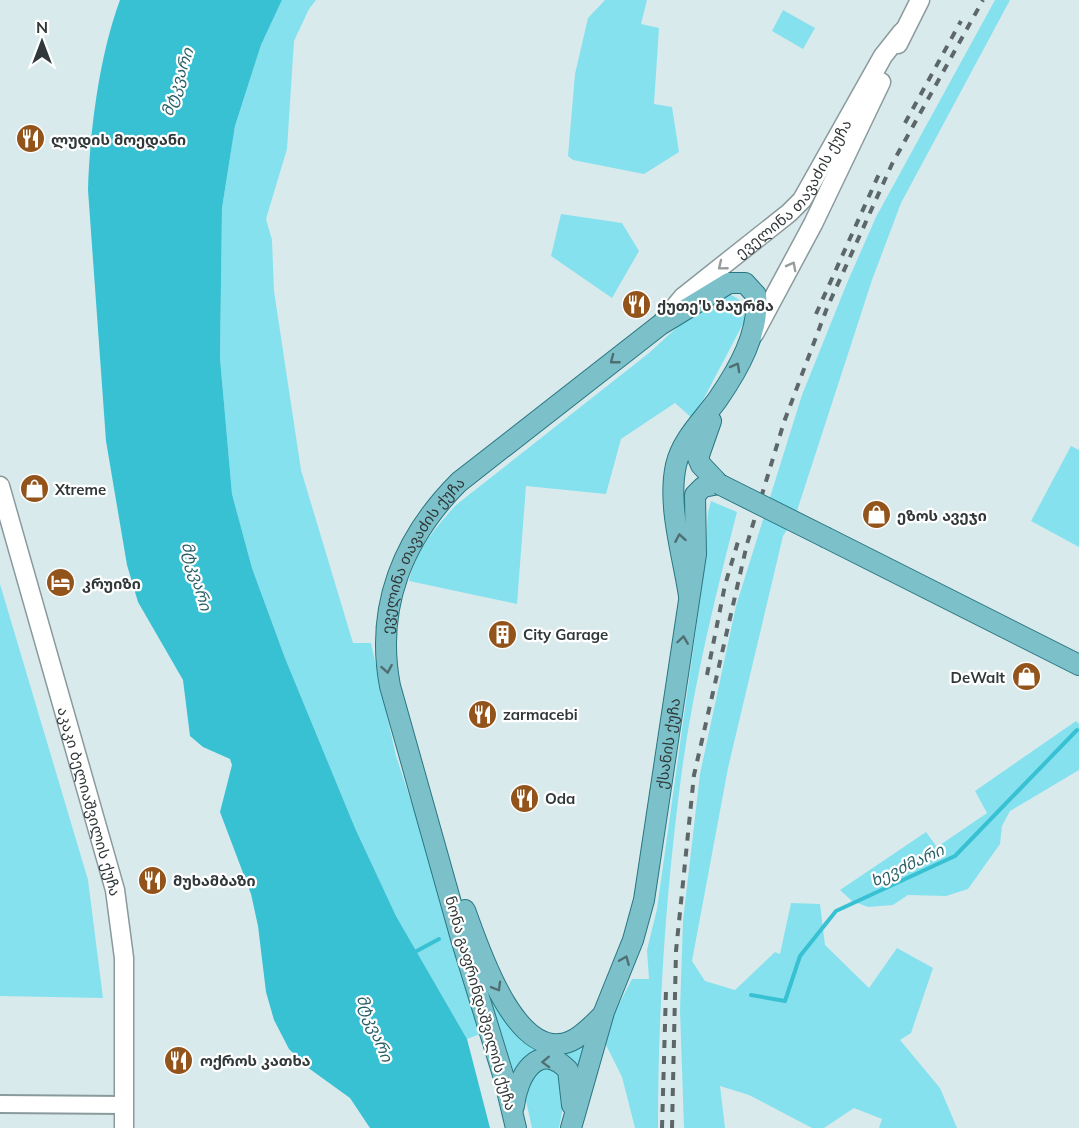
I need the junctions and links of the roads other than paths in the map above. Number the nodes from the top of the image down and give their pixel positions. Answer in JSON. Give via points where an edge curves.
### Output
{"nodes":[{"id":1,"x":920,"y":0,"type":"edge"},
{"id":2,"x":902,"y":32,"type":"junction"},
{"id":3,"x":660,"y":324,"type":"junction"},
{"id":4,"x":753,"y":335,"type":"junction"},
{"id":5,"x":718,"y":398,"type":"junction"},
{"id":6,"x":719,"y":484,"type":"junction"},
{"id":7,"x":0,"y":486,"type":"edge"},
{"id":8,"x":689,"y":596,"type":"junction"},
{"id":9,"x":1079,"y":665,"type":"edge"},
{"id":10,"x":445,"y":877,"type":"junction"},
{"id":11,"x":604,"y":1014,"type":"junction"},
{"id":12,"x":0,"y":1104,"type":"edge"},
{"id":13,"x":124,"y":1105,"type":"junction"},
{"id":14,"x":514,"y":1121,"type":"edge"},
{"id":15,"x":572,"y":1126,"type":"edge"},
{"id":16,"x":124,"y":1128,"type":"edge"}],
"edges":[{"from":1,"to":2,"type":"main road","name":"ეველინა თავაძის ქუჩა"},
{"from":2,"to":3,"type":"main road","name":"ეველინა თავაძის ქუჩა","one_way":true,"via":[[883,56],[802,200],[684,297]]},
{"from":4,"to":2,"type":"main road","name":"ეველინა თავაძის ქუჩა","one_way":true,"via":[[813,224]]},
{"from":3,"to":4,"type":"main road","name":"ეველინა თავაძის ქუჩა","via":[[723,286],[737,282],[745,283],[756,295]]},
{"from":3,"to":10,"type":"main road","name":"ეველინა თავაძის ქუჩა","one_way":true,"via":[[459,482],[428,516],[402,565],[388,610],[386,662]]},
{"from":5,"to":4,"type":"main road","name":"ეველინა თავაძის ქუჩა","one_way":true},
{"from":5,"to":6,"type":"main road","via":[[698,458]]},
{"from":8,"to":5,"type":"main road","one_way":true,"via":[[674,489],[675,470],[684,446]]},
{"from":6,"to":8,"type":"main road","name":"ქსანის ქუჩა","via":[[703,487],[695,495],[697,545]]},
{"from":6,"to":9,"type":"main road","bridge":true},
{"from":7,"to":13,"type":"main road","name":"აკაკი ბელიაშვილის ქუჩა","via":[[115,890],[124,958]]},
{"from":11,"to":8,"type":"main road","name":"ქსანის ქუჩა","one_way":true,"via":[[644,900]]},
{"from":10,"to":11,"type":"main road","one_way":true,"via":[[465,910],[490,976],[525,1030],[546,1042],[564,1043],[583,1033]]},
{"from":10,"to":14,"type":"main road","name":"ნონა გაფრინდაშვილის ქუჩა"},
{"from":11,"to":15,"type":"main road"},
{"from":12,"to":13,"type":"street"},
{"from":13,"to":16,"type":"main road","name":"აკაკი ბელიაშვილის ქუჩა"},
{"from":15,"to":14,"type":"main road","one_way":true,"via":[[571,1079],[568,1070],[556,1061],[540,1060],[525,1070],[517,1085]]}]}
